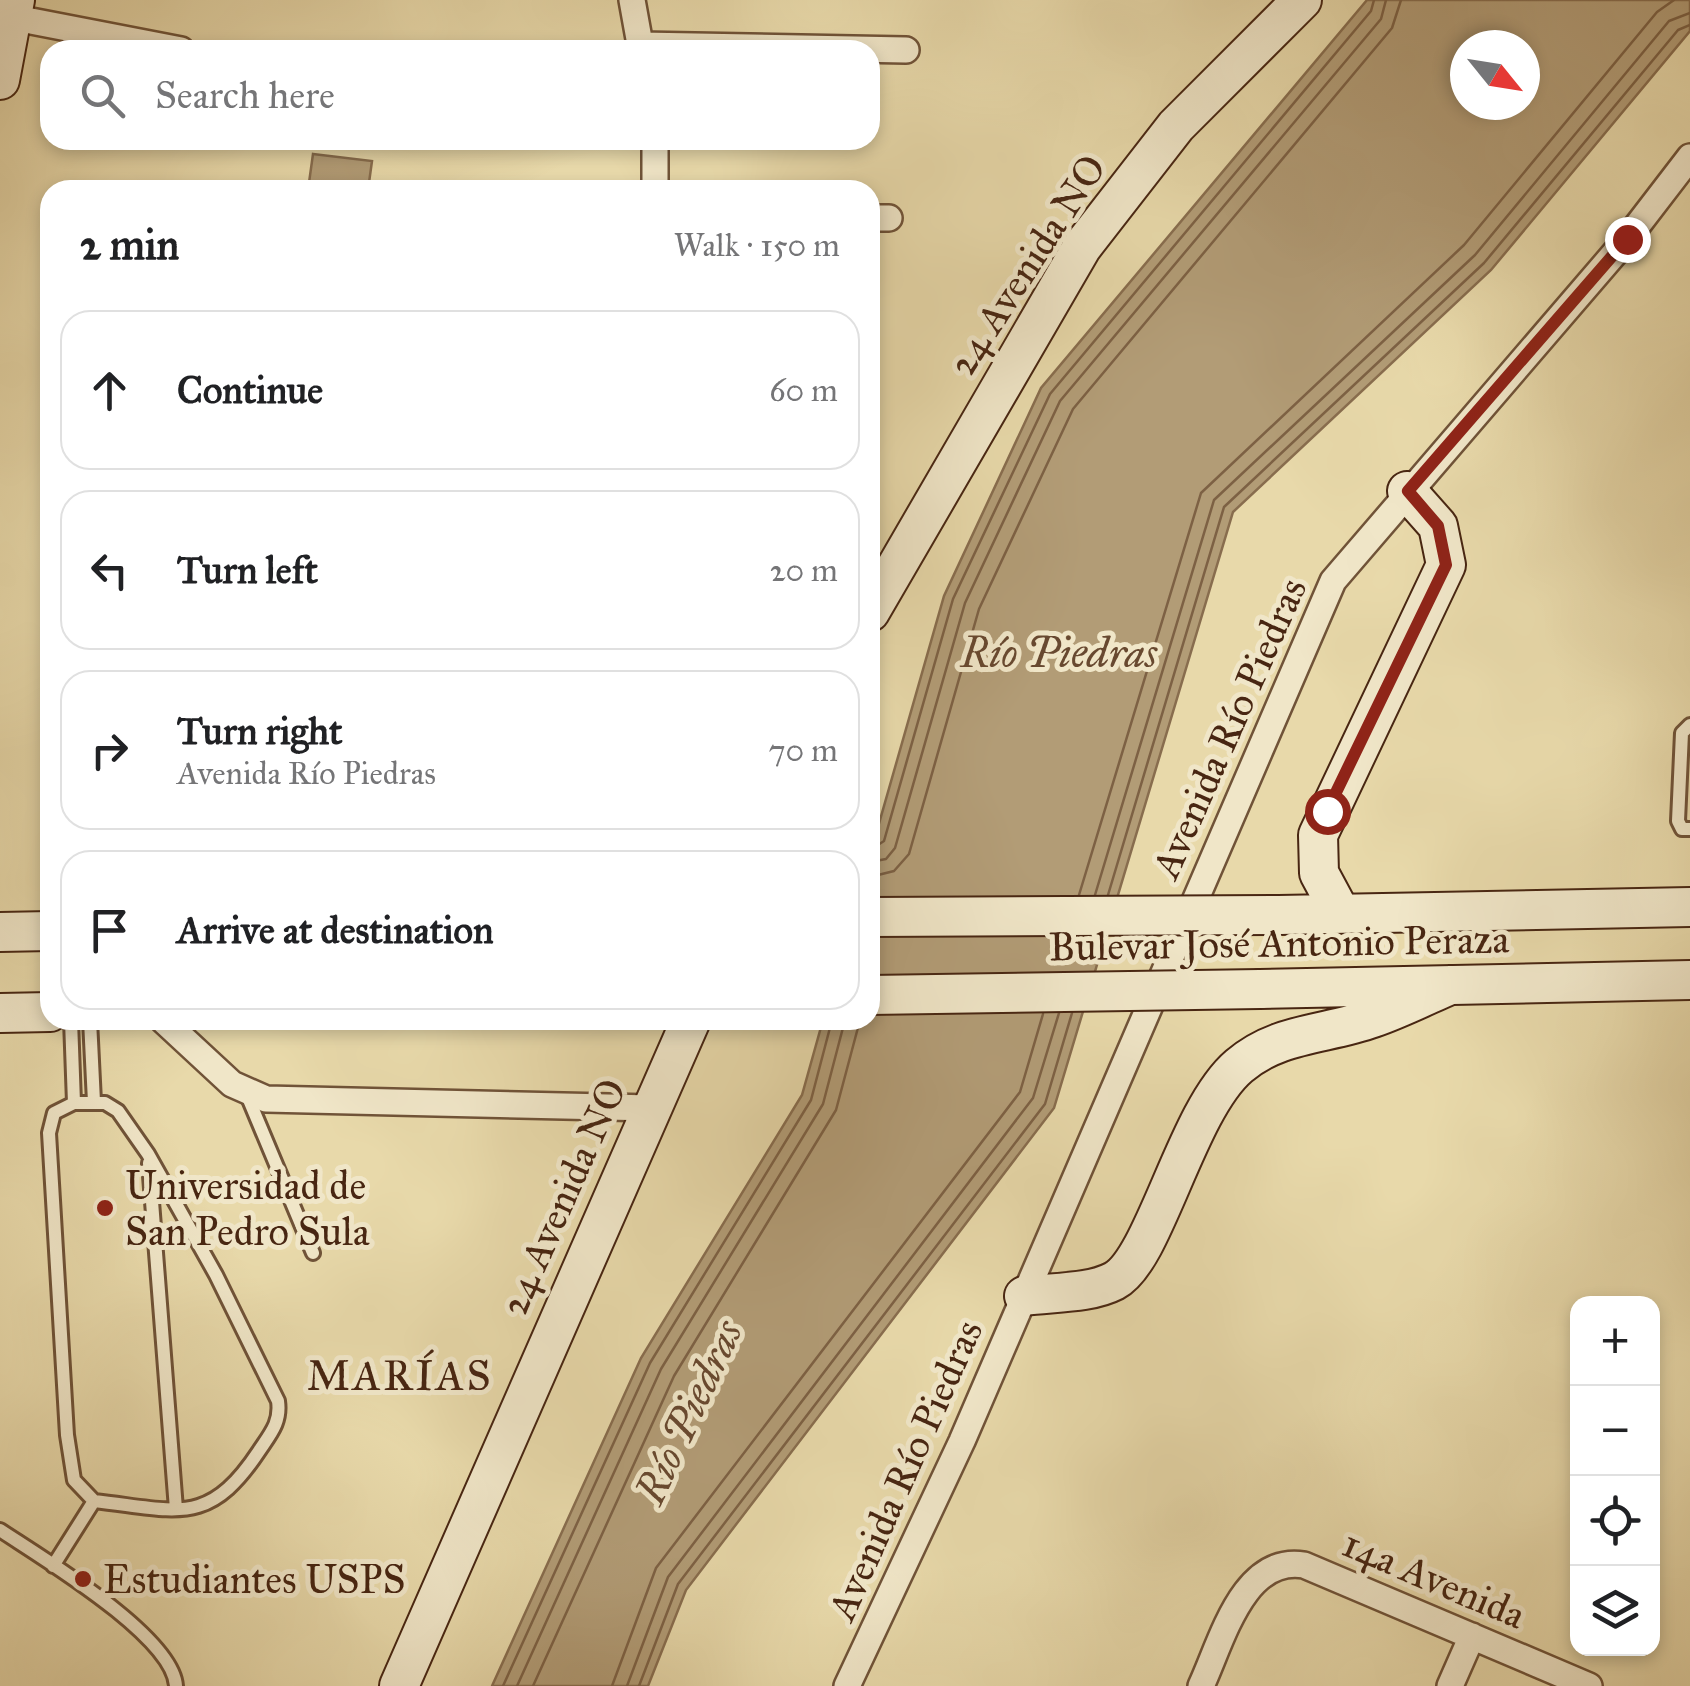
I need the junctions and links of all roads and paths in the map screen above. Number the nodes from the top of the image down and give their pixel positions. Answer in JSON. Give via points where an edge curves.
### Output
{"nodes":[{"id":1,"x":632,"y":0,"type":"edge"},
{"id":2,"x":1302,"y":0,"type":"edge"},
{"id":3,"x":9,"y":11,"type":"edge"},
{"id":4,"x":136,"y":40,"type":"edge"},
{"id":5,"x":639,"y":40,"type":"edge"},
{"id":6,"x":880,"y":50,"type":"edge"},
{"id":7,"x":906,"y":50,"type":"dead end"},
{"id":8,"x":0,"y":80,"type":"edge"},
{"id":9,"x":654,"y":150,"type":"edge"},
{"id":10,"x":1690,"y":158,"type":"edge"},
{"id":11,"x":654,"y":180,"type":"edge"},
{"id":12,"x":1408,"y":491,"type":"junction"},
{"id":13,"x":880,"y":595,"type":"edge"},
{"id":14,"x":1690,"y":726,"type":"edge"},
{"id":15,"x":1690,"y":829,"type":"edge"},
{"id":16,"x":1690,"y":907,"type":"edge"},
{"id":17,"x":1341,"y":914,"type":"junction"},
{"id":18,"x":880,"y":917,"type":"edge"},
{"id":19,"x":40,"y":931,"type":"edge"},
{"id":20,"x":0,"y":932,"type":"edge"},
{"id":21,"x":1690,"y":980,"type":"edge"},
{"id":22,"x":1450,"y":985,"type":"junction"},
{"id":23,"x":880,"y":995,"type":"edge"},
{"id":24,"x":40,"y":1012,"type":"edge"},
{"id":25,"x":0,"y":1013,"type":"edge"},
{"id":26,"x":71,"y":1030,"type":"edge"},
{"id":27,"x":90,"y":1030,"type":"edge"},
{"id":28,"x":174,"y":1030,"type":"edge"},
{"id":29,"x":687,"y":1030,"type":"edge"},
{"id":30,"x":247,"y":1095,"type":"junction"},
{"id":31,"x":74,"y":1102,"type":"junction"},
{"id":32,"x":94,"y":1102,"type":"junction"},
{"id":33,"x":652,"y":1108,"type":"junction"},
{"id":34,"x":148,"y":1154,"type":"junction"},
{"id":35,"x":313,"y":1252,"type":"dead end"},
{"id":36,"x":1024,"y":1296,"type":"junction"},
{"id":37,"x":94,"y":1501,"type":"junction"},
{"id":38,"x":176,"y":1509,"type":"junction"},
{"id":39,"x":0,"y":1530,"type":"edge"},
{"id":40,"x":53,"y":1566,"type":"junction"},
{"id":41,"x":1472,"y":1636,"type":"junction"},
{"id":42,"x":176,"y":1686,"type":"edge"},
{"id":43,"x":400,"y":1686,"type":"edge"},
{"id":44,"x":847,"y":1686,"type":"edge"},
{"id":45,"x":1201,"y":1686,"type":"edge"},
{"id":46,"x":1450,"y":1686,"type":"edge"},
{"id":47,"x":1589,"y":1686,"type":"edge"}],
"edges":[{"from":1,"to":5,"type":"street"},
{"from":2,"to":13,"type":"main road","name":"24 Avenida NO","via":[[1176,126],[1082,246]]},
{"from":3,"to":4,"type":"street"},
{"from":3,"to":8,"type":"main road"},
{"from":6,"to":7,"type":"street"},
{"from":9,"to":11,"type":"street"},
{"from":10,"to":12,"type":"street","name":"Avenida Río Piedras"},
{"from":12,"to":17,"type":"main road","via":[[1438,526],[1446,565],[1318,835],[1319,873]]},
{"from":12,"to":36,"type":"street","name":"Avenida Río Piedras","via":[[1333,580]]},
{"from":14,"to":15,"type":"lane","via":[[1682,734],[1678,820],[1682,830]]},
{"from":16,"to":17,"type":"main road","name":"Bulevar José Antonio Peraza"},
{"from":17,"to":18,"type":"main road","name":"Bulevar José Antonio Peraza","bridge":true},
{"from":19,"to":20,"type":"main road"},
{"from":21,"to":22,"type":"main road","name":"Bulevar José Antonio Peraza"},
{"from":22,"to":23,"type":"main road","name":"Bulevar José Antonio Peraza","bridge":true},
{"from":22,"to":36,"type":"main road","via":[[1372,1019],[1263,1048],[1216,1090],[1123,1276],[1096,1287]]},
{"from":24,"to":25,"type":"main road"},
{"from":26,"to":31,"type":"lane"},
{"from":27,"to":32,"type":"lane"},
{"from":28,"to":30,"type":"street"},
{"from":29,"to":33,"type":"main road","name":"24 Avenida NO"},
{"from":30,"to":33,"type":"street"},
{"from":30,"to":35,"type":"lane"},
{"from":31,"to":32,"type":"lane"},
{"from":31,"to":37,"type":"lane","via":[[54,1112],[49,1133],[66,1435],[74,1480]]},
{"from":32,"to":34,"type":"lane","via":[[118,1112]]},
{"from":33,"to":43,"type":"main road","name":"24 Avenida NO"},
{"from":34,"to":38,"type":"lane"},
{"from":34,"to":38,"type":"lane","via":[[216,1274],[280,1413],[235,1486],[205,1505]]},
{"from":36,"to":44,"type":"street","name":"Avenida Río Piedras"},
{"from":37,"to":38,"type":"lane"},
{"from":37,"to":40,"type":"lane"},
{"from":39,"to":40,"type":"lane"},
{"from":40,"to":42,"type":"lane","via":[[156,1644]]},
{"from":41,"to":45,"type":"street","name":"14a Avenida","via":[[1304,1564],[1283,1562],[1242,1597]]},
{"from":41,"to":46,"type":"street"},
{"from":41,"to":47,"type":"street","name":"14a Avenida"}]}
